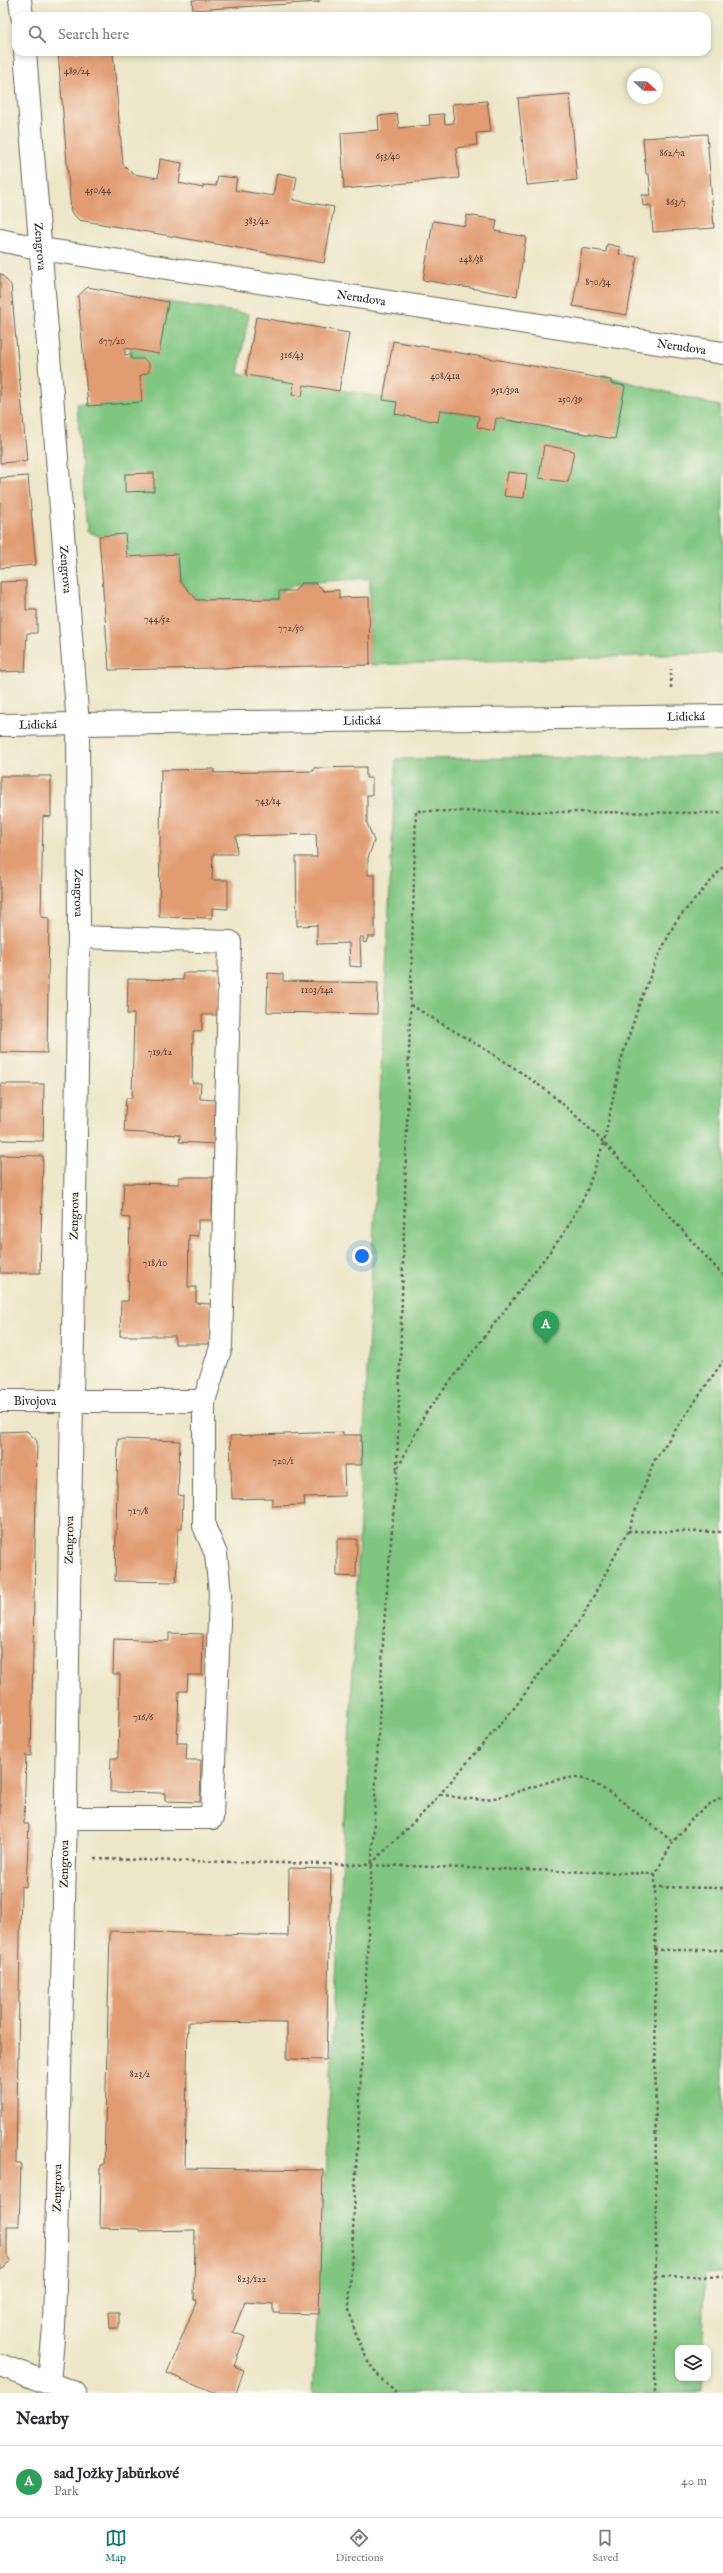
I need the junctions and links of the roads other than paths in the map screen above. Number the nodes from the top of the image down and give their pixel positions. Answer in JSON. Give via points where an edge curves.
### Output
{"nodes":[{"id":1,"x":20,"y":0,"type":"edge"},
{"id":2,"x":22,"y":12,"type":"edge"},
{"id":3,"x":25,"y":56,"type":"edge"},
{"id":4,"x":0,"y":240,"type":"edge"},
{"id":5,"x":42,"y":249,"type":"junction"},
{"id":6,"x":723,"y":353,"type":"edge"},
{"id":7,"x":723,"y":716,"type":"edge"},
{"id":8,"x":78,"y":724,"type":"junction"},
{"id":9,"x":0,"y":725,"type":"edge"},
{"id":10,"x":79,"y":937,"type":"junction"},
{"id":11,"x":71,"y":1400,"type":"junction"},
{"id":12,"x":0,"y":1401,"type":"edge"},
{"id":13,"x":204,"y":1401,"type":"junction"},
{"id":14,"x":65,"y":1818,"type":"junction"},
{"id":15,"x":0,"y":2365,"type":"edge"},
{"id":16,"x":49,"y":2383,"type":"junction"},
{"id":17,"x":76,"y":2393,"type":"edge"}],
"edges":[{"from":1,"to":2,"type":"street"},
{"from":3,"to":5,"type":"street","name":"Zengrova"},
{"from":4,"to":5,"type":"street","name":"Nerudova"},
{"from":5,"to":6,"type":"street","name":"Nerudova"},
{"from":5,"to":8,"type":"street","name":"Zengrova"},
{"from":7,"to":8,"type":"street","name":"Lidická"},
{"from":8,"to":9,"type":"street","name":"Lidická"},
{"from":8,"to":10,"type":"street","name":"Zengrova"},
{"from":10,"to":11,"type":"street","name":"Zengrova"},
{"from":10,"to":13,"type":"street","via":[[230,942],[221,1347]]},
{"from":11,"to":12,"type":"street","name":"Bivojova"},
{"from":11,"to":13,"type":"street","name":"Bivojova"},
{"from":11,"to":14,"type":"street","name":"Zengrova"},
{"from":13,"to":14,"type":"street","via":[[204,1526],[216,1554],[220,1593],[212,1818]]},
{"from":14,"to":16,"type":"street","name":"Zengrova","via":[[54,2327]]},
{"from":15,"to":16,"type":"street"},
{"from":16,"to":17,"type":"street"}]}
